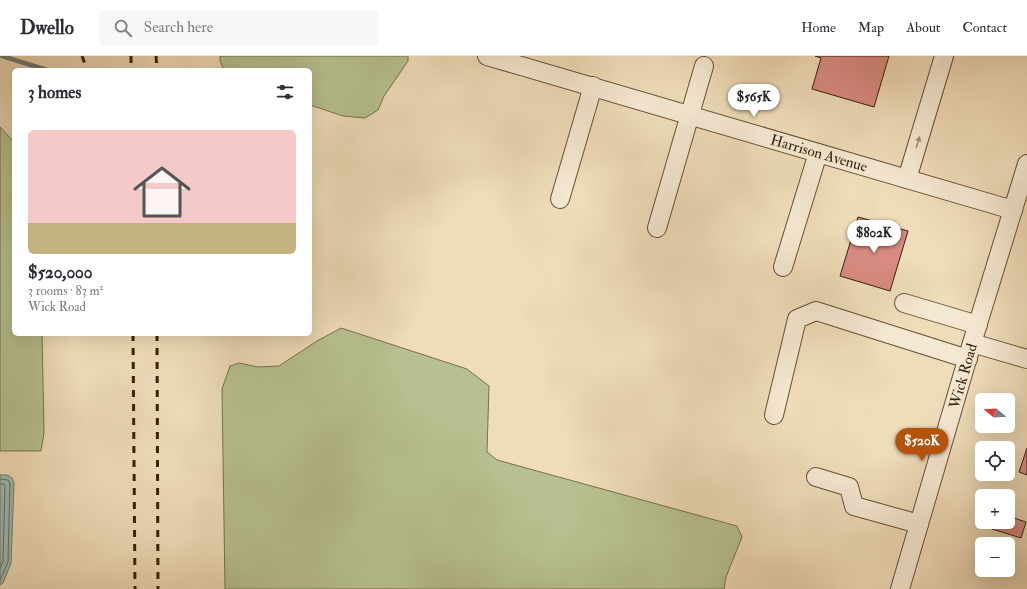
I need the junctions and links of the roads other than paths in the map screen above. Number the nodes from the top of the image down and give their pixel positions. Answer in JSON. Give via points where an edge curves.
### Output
{"nodes":[{"id":1,"x":487,"y":56,"type":"edge"},
{"id":2,"x":944,"y":56,"type":"edge"},
{"id":3,"x":704,"y":66,"type":"dead end"},
{"id":4,"x":593,"y":86,"type":"junction"},
{"id":5,"x":690,"y":115,"type":"junction"},
{"id":6,"x":818,"y":153,"type":"junction"},
{"id":7,"x":1027,"y":164,"type":"edge"},
{"id":8,"x":907,"y":179,"type":"junction"},
{"id":9,"x":560,"y":199,"type":"dead end"},
{"id":10,"x":1013,"y":210,"type":"junction"},
{"id":11,"x":657,"y":228,"type":"dead end"},
{"id":12,"x":783,"y":267,"type":"dead end"},
{"id":13,"x":904,"y":303,"type":"dead end"},
{"id":14,"x":978,"y":325,"type":"junction"},
{"id":15,"x":970,"y":351,"type":"junction"},
{"id":16,"x":1027,"y":359,"type":"edge"},
{"id":17,"x":774,"y":415,"type":"dead end"},
{"id":18,"x":816,"y":477,"type":"dead end"},
{"id":19,"x":919,"y":524,"type":"junction"},
{"id":20,"x":900,"y":589,"type":"edge"}],
"edges":[{"from":1,"to":4,"type":"street","name":"Harrison Avenue"},
{"from":8,"to":2,"type":"street","one_way":true},
{"from":3,"to":5,"type":"street"},
{"from":4,"to":5,"type":"street","name":"Harrison Avenue"},
{"from":4,"to":9,"type":"street"},
{"from":5,"to":6,"type":"street","name":"Harrison Avenue"},
{"from":5,"to":11,"type":"street"},
{"from":6,"to":8,"type":"street","name":"Harrison Avenue"},
{"from":6,"to":12,"type":"street"},
{"from":7,"to":10,"type":"street","name":"Wick Road"},
{"from":8,"to":10,"type":"street","name":"Harrison Avenue"},
{"from":10,"to":14,"type":"street","name":"Wick Road"},
{"from":13,"to":14,"type":"street"},
{"from":14,"to":15,"type":"street","name":"Wick Road"},
{"from":15,"to":16,"type":"street"},
{"from":15,"to":17,"type":"street","via":[[816,311],[797,319]]},
{"from":15,"to":19,"type":"street","name":"Wick Road"},
{"from":18,"to":19,"type":"street","via":[[849,487],[854,506]]},
{"from":19,"to":20,"type":"street","name":"Wick Road"}]}
